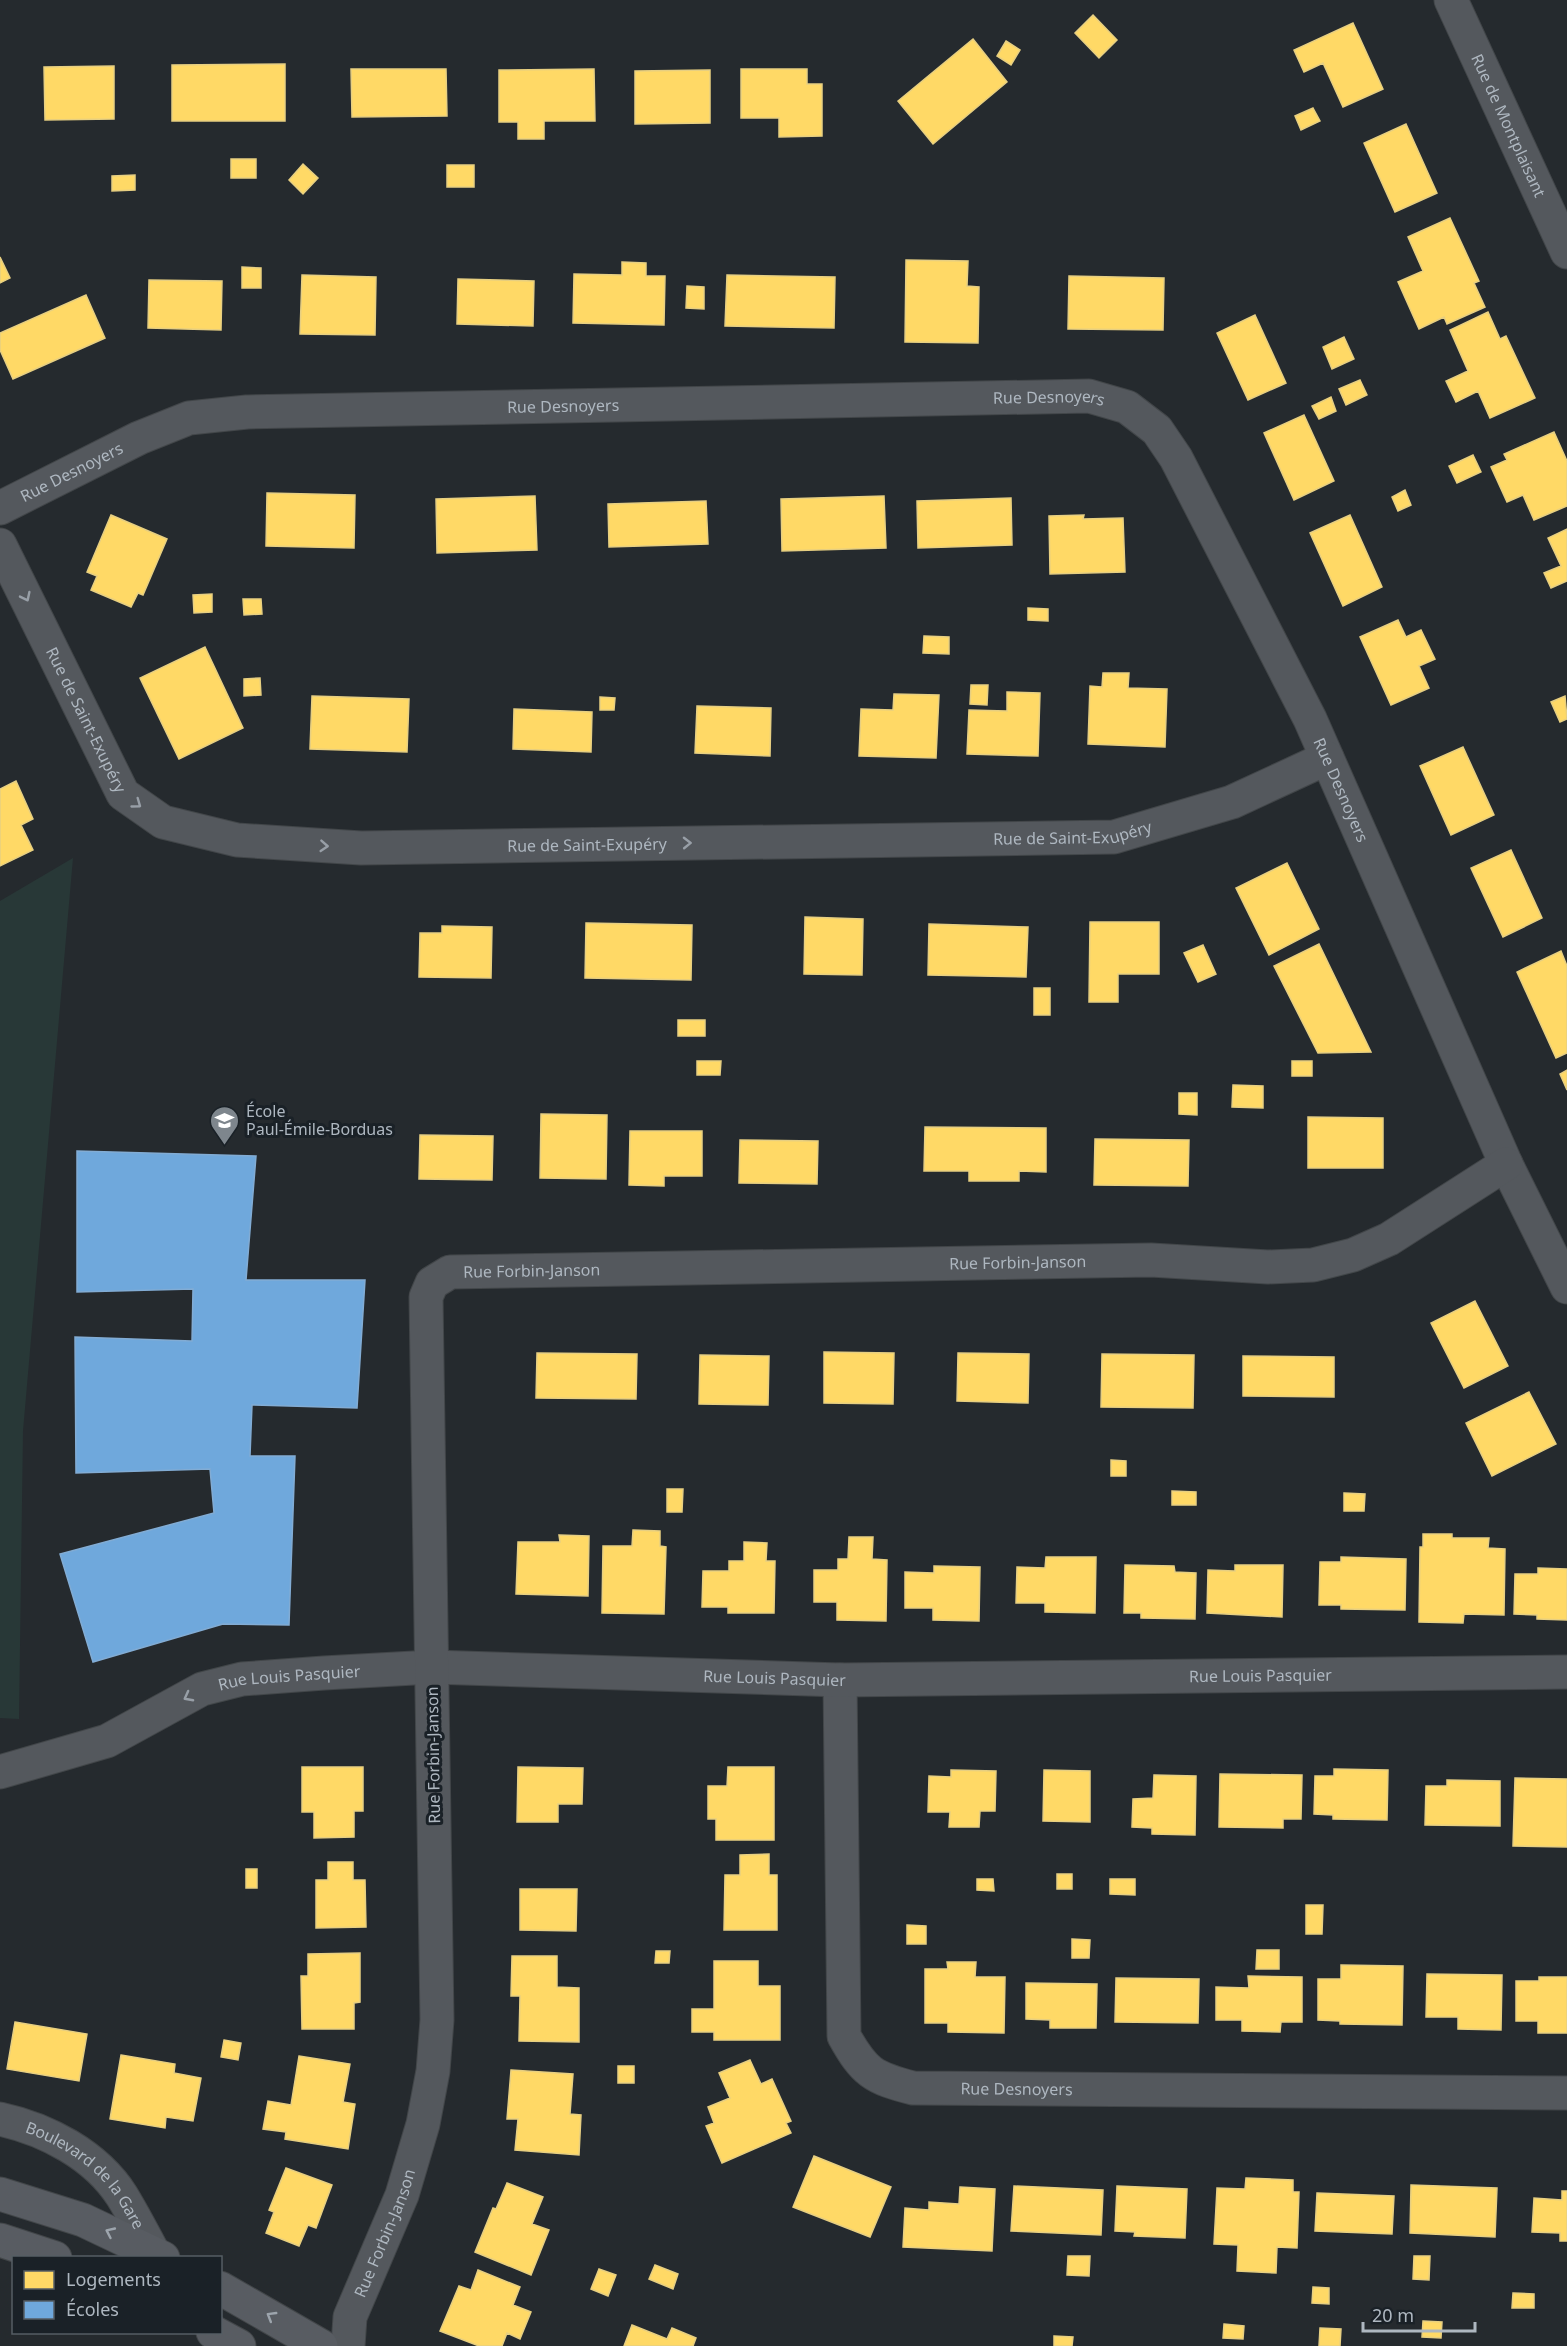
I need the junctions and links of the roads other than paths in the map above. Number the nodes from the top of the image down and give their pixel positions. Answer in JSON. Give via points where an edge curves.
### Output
{"nodes":[{"id":1,"x":1455,"y":1,"type":"edge"},
{"id":2,"x":1567,"y":252,"type":"edge"},
{"id":3,"x":0,"y":508,"type":"edge"},
{"id":4,"x":0,"y":544,"type":"edge"},
{"id":5,"x":1327,"y":758,"type":"junction"},
{"id":6,"x":1506,"y":1164,"type":"junction"},
{"id":7,"x":1567,"y":1287,"type":"edge"},
{"id":8,"x":432,"y":1668,"type":"junction"},
{"id":9,"x":1567,"y":1672,"type":"edge"},
{"id":10,"x":840,"y":1680,"type":"junction"},
{"id":11,"x":0,"y":1772,"type":"edge"},
{"id":12,"x":1567,"y":2094,"type":"edge"},
{"id":13,"x":0,"y":2120,"type":"edge"},
{"id":14,"x":0,"y":2194,"type":"edge"},
{"id":15,"x":0,"y":2240,"type":"edge"},
{"id":16,"x":158,"y":2255,"type":"edge"},
{"id":17,"x":49,"y":2256,"type":"edge"},
{"id":18,"x":222,"y":2289,"type":"edge"},
{"id":19,"x":217,"y":2334,"type":"edge"},
{"id":20,"x":239,"y":2346,"type":"edge"},
{"id":21,"x":321,"y":2346,"type":"edge"},
{"id":22,"x":348,"y":2346,"type":"edge"}],
"edges":[{"from":1,"to":2,"type":"street","name":"Rue de Montplaisant"},
{"from":3,"to":5,"type":"street","name":"Rue Desnoyers","via":[[139,438],[189,418],[247,412],[1089,396],[1127,407],[1157,430],[1176,458]]},
{"from":4,"to":5,"type":"street","name":"Rue de Saint-Exupéry","one_way":true,"via":[[123,794],[163,822],[237,840],[361,848],[1114,837],[1232,802]]},
{"from":5,"to":6,"type":"street","name":"Rue Desnoyers"},
{"from":6,"to":7,"type":"street","name":"Rue Desnoyers"},
{"from":6,"to":8,"type":"street","name":"Rue Forbin-Janson","via":[[1389,1239],[1353,1255],[1313,1265],[1268,1267],[1151,1260],[450,1272],[432,1283],[426,1297]]},
{"from":8,"to":10,"type":"street","name":"Rue Louis Pasquier"},
{"from":8,"to":11,"type":"street","name":"Rue Louis Pasquier","one_way":true,"via":[[242,1679],[202,1689],[107,1741]]},
{"from":8,"to":22,"type":"street","name":"Rue Forbin-Janson","via":[[437,2020],[433,2071],[423,2124],[402,2195],[350,2317]]},
{"from":9,"to":10,"type":"street","name":"Rue Louis Pasquier"},
{"from":10,"to":12,"type":"street","name":"Rue Desnoyers","via":[[844,2036],[858,2061],[883,2080],[912,2088]]},
{"from":13,"to":16,"type":"street","name":"Boulevard de la Gare","via":[[46,2134],[97,2166],[121,2194]]},
{"from":16,"to":14,"type":"street","name":"Boulevard de la Gare","one_way":true,"via":[[83,2220]]},
{"from":15,"to":17,"type":"street"},
{"from":21,"to":18,"type":"street","one_way":true},
{"from":19,"to":20,"type":"street"}]}
